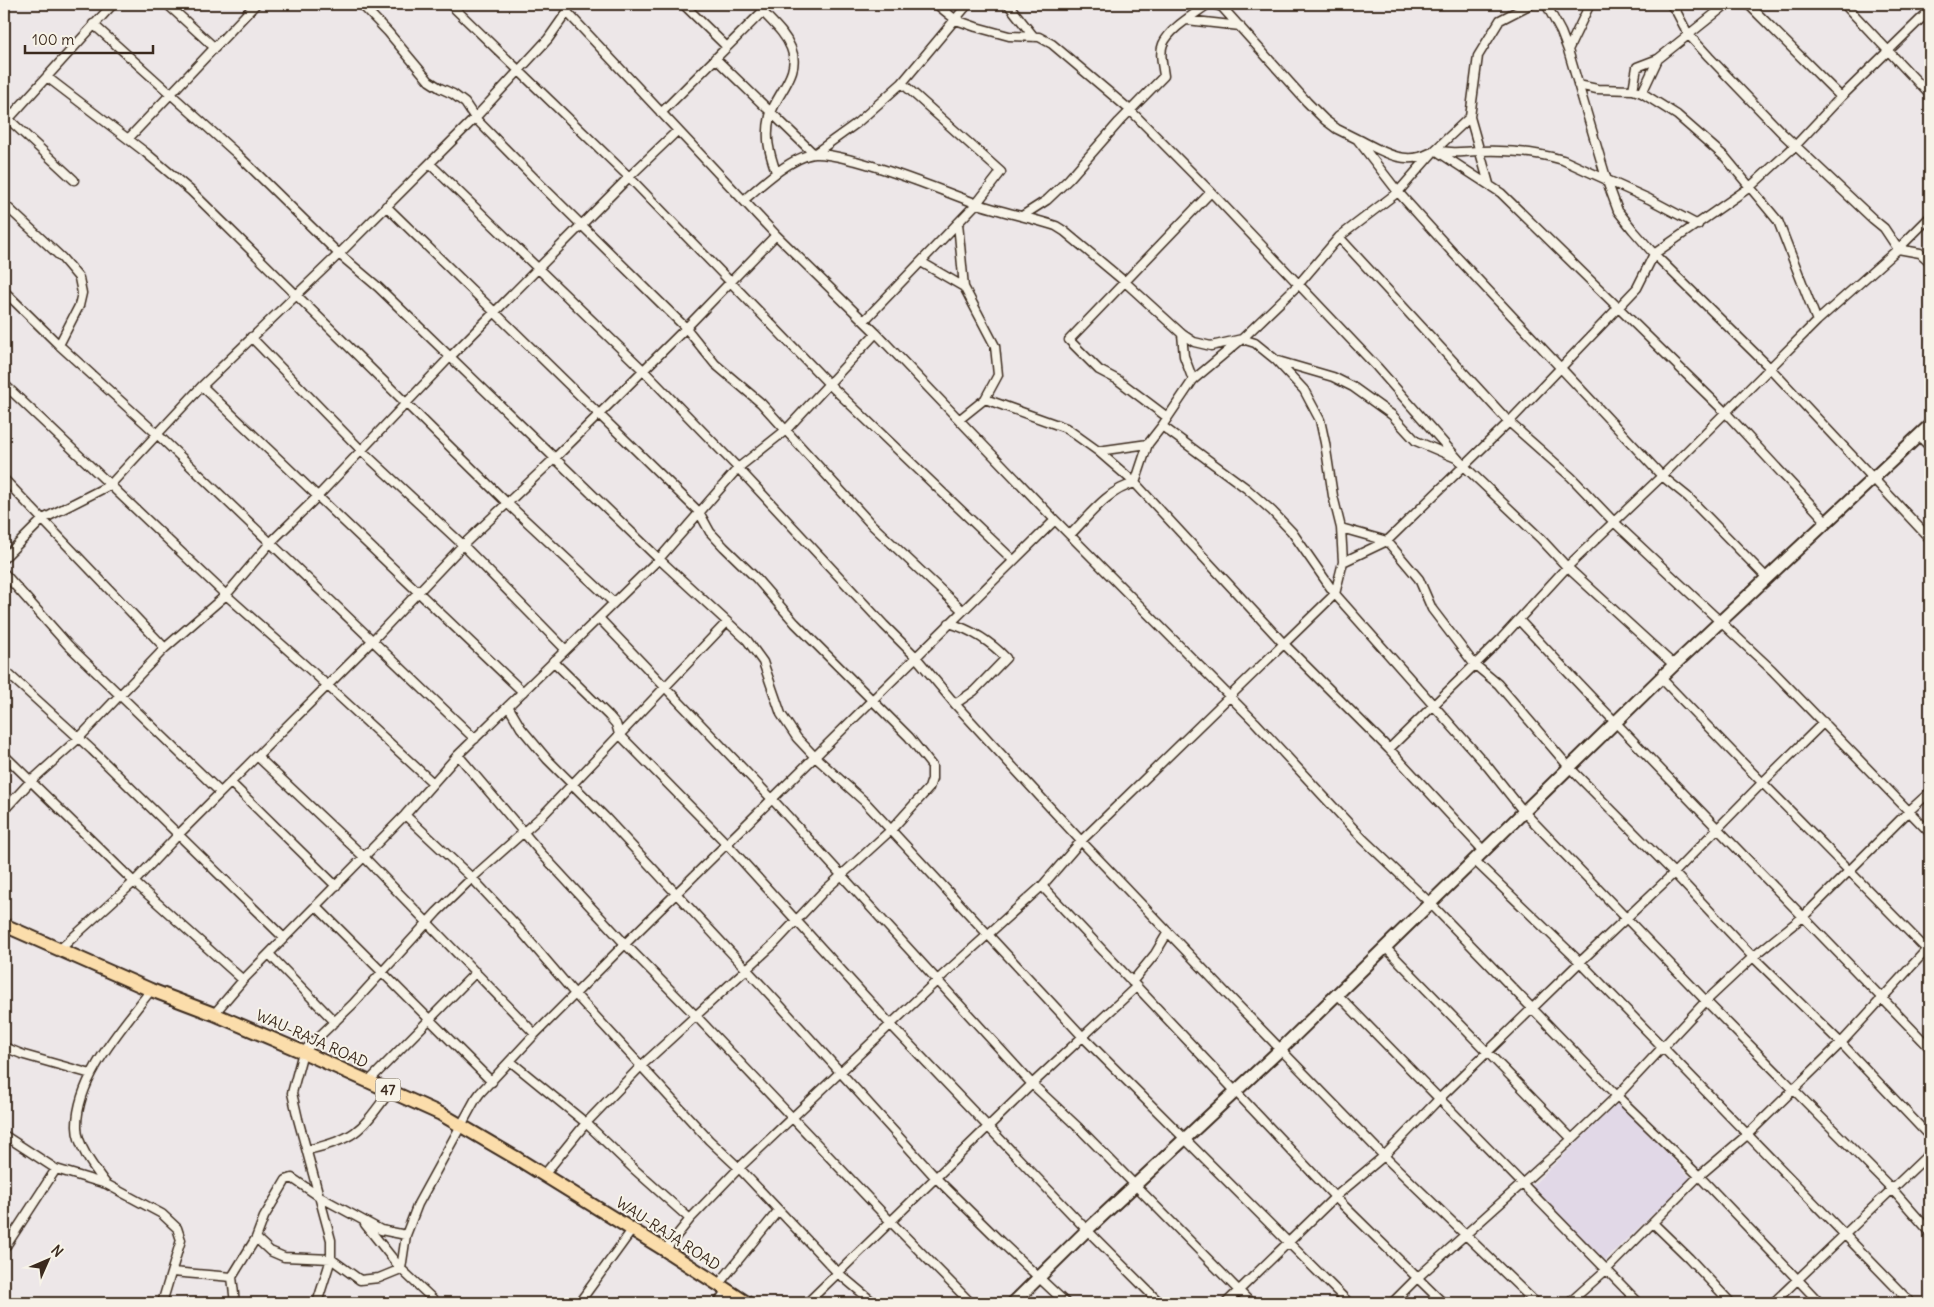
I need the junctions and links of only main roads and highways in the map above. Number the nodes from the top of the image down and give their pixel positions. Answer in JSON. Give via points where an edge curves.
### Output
{"nodes":[{"id":1,"x":4,"y":925,"type":"edge"},
{"id":2,"x":747,"y":1303,"type":"edge"}],
"edges":[{"from":1,"to":2,"type":"main road","name":"WAU-RAJA ROAD","number":"47","via":[[303,1052],[462,1124]]}]}
